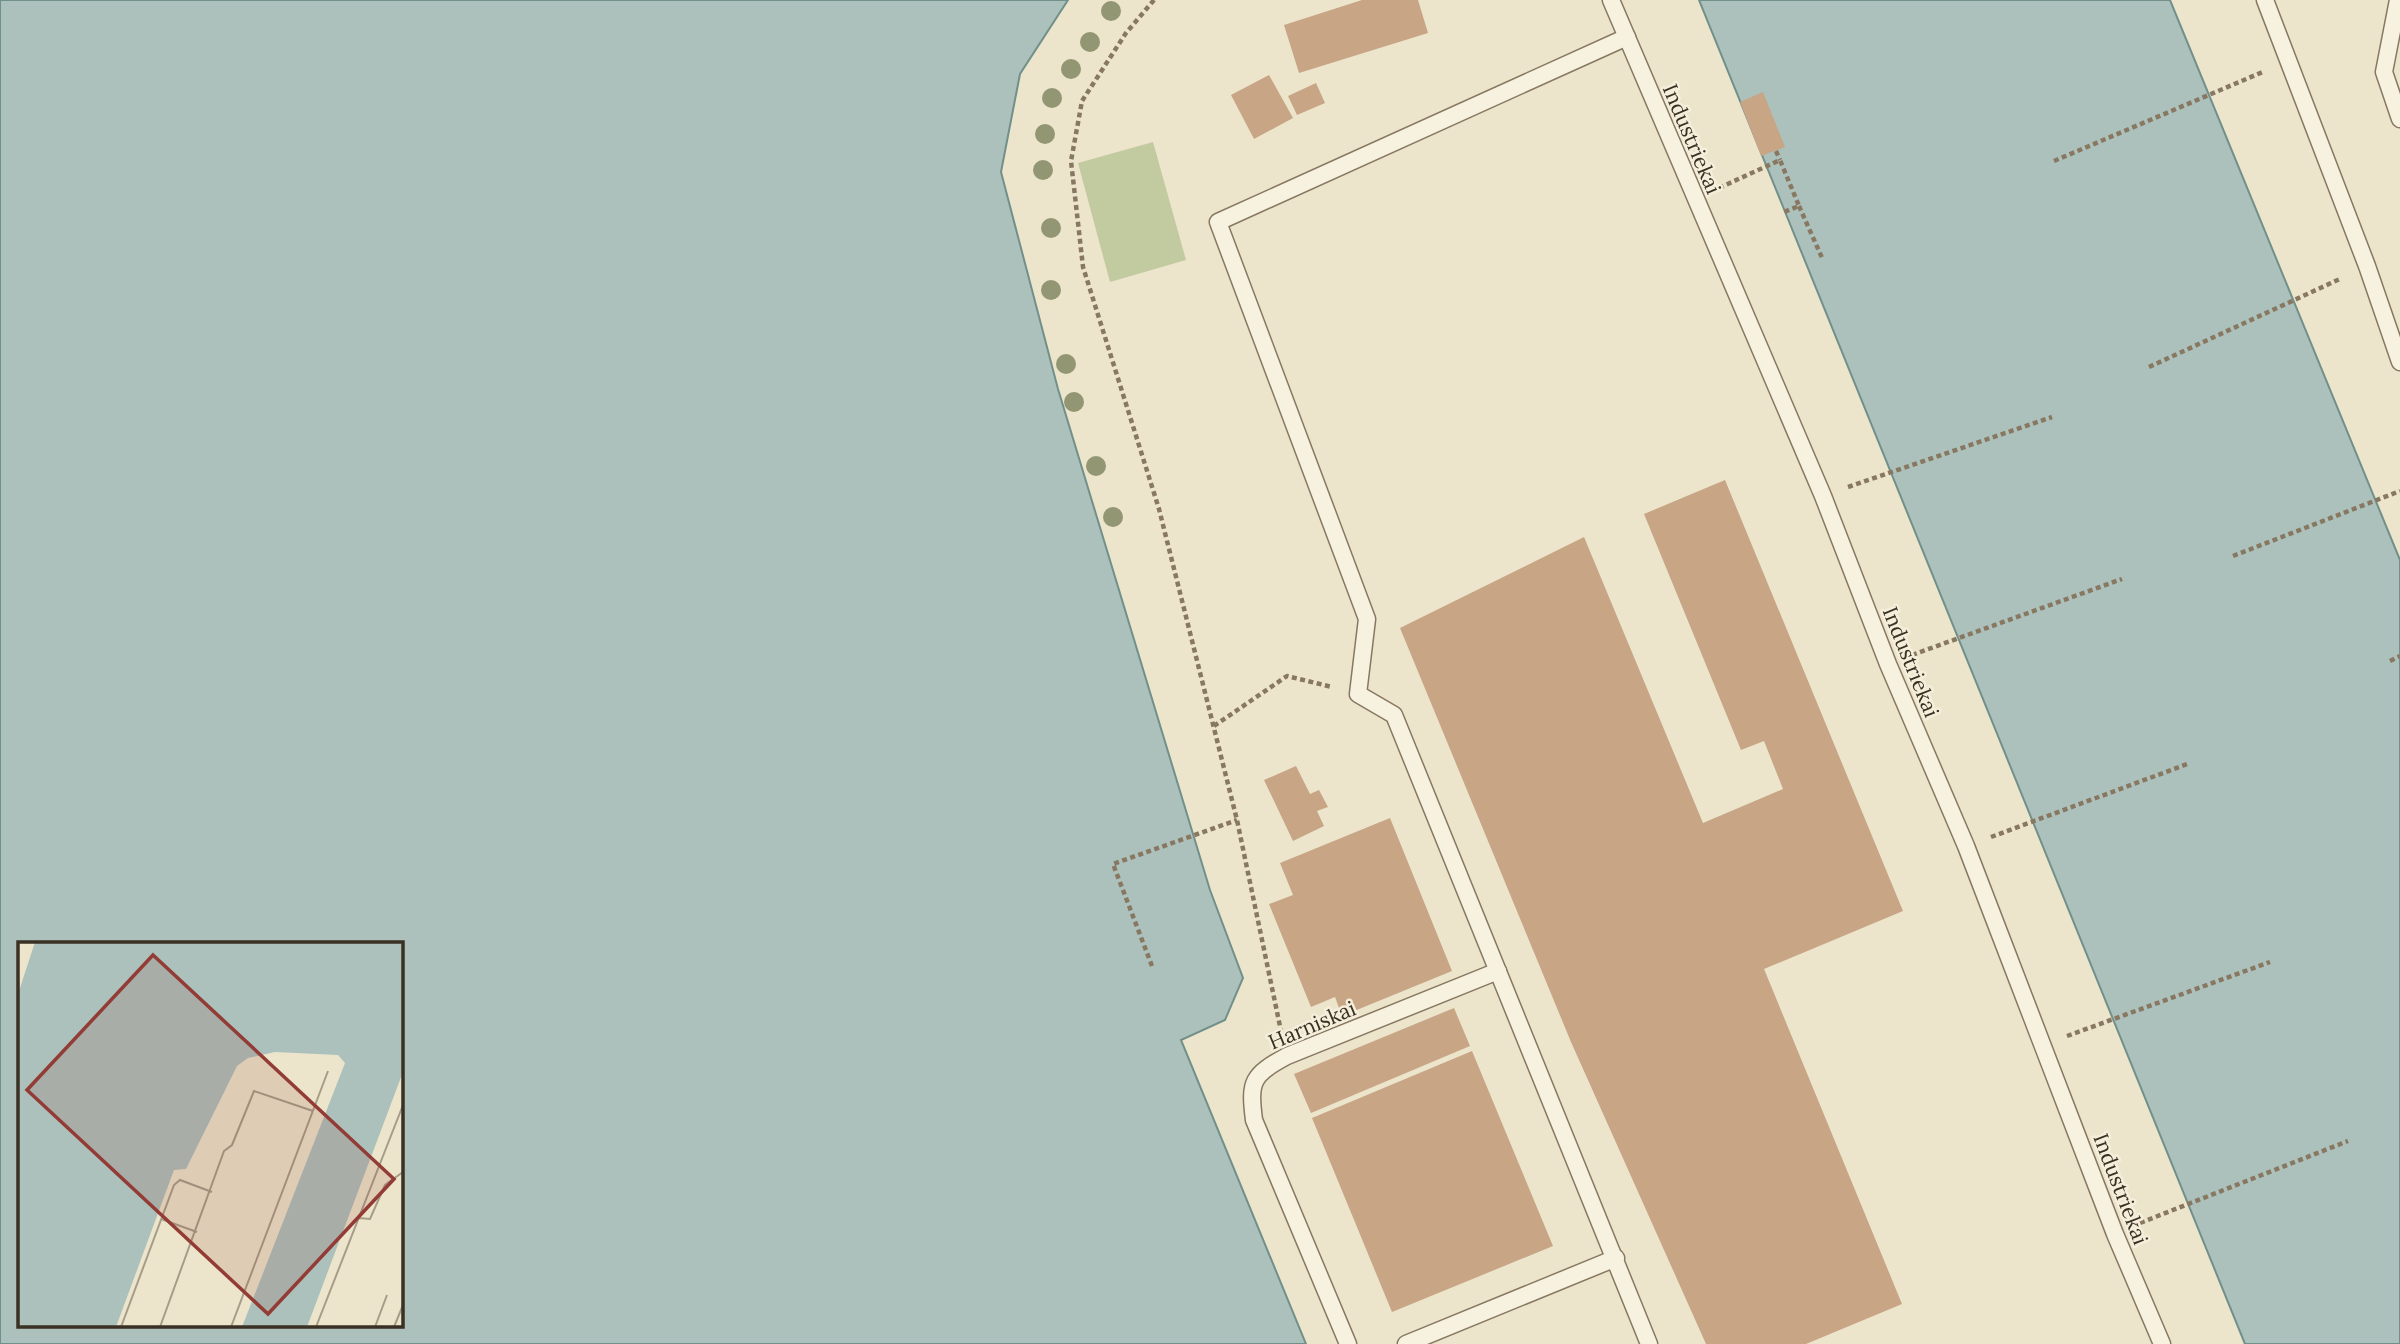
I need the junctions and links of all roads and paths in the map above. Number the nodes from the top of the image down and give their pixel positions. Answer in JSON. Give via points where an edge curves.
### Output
{"nodes":[{"id":1,"x":1154,"y":0,"type":"edge"},
{"id":2,"x":1611,"y":0,"type":"edge"},
{"id":3,"x":2265,"y":0,"type":"edge"},
{"id":4,"x":2398,"y":0,"type":"edge"},
{"id":5,"x":1627,"y":37,"type":"junction"},
{"id":6,"x":2253,"y":76,"type":"dead end"},
{"id":7,"x":2400,"y":119,"type":"edge"},
{"id":8,"x":1776,"y":151,"type":"dead end"},
{"id":9,"x":1780,"y":160,"type":"junction"},
{"id":10,"x":2054,"y":161,"type":"dead end"},
{"id":11,"x":1694,"y":199,"type":"junction"},
{"id":12,"x":1799,"y":206,"type":"junction"},
{"id":13,"x":1784,"y":212,"type":"dead end"},
{"id":14,"x":1823,"y":260,"type":"dead end"},
{"id":15,"x":2367,"y":266,"type":"junction"},
{"id":16,"x":2400,"y":362,"type":"edge"},
{"id":17,"x":2149,"y":367,"type":"dead end"},
{"id":18,"x":2052,"y":417,"type":"dead end"},
{"id":19,"x":2400,"y":491,"type":"edge"},
{"id":20,"x":1823,"y":496,"type":"junction"},
{"id":21,"x":2233,"y":556,"type":"dead end"},
{"id":22,"x":2122,"y":579,"type":"dead end"},
{"id":23,"x":2400,"y":656,"type":"edge"},
{"id":24,"x":2390,"y":661,"type":"dead end"},
{"id":25,"x":1888,"y":664,"type":"junction"},
{"id":26,"x":1358,"y":694,"type":"junction"},
{"id":27,"x":1214,"y":726,"type":"junction"},
{"id":28,"x":2190,"y":763,"type":"dead end"},
{"id":29,"x":1237,"y":820,"type":"junction"},
{"id":30,"x":1966,"y":846,"type":"junction"},
{"id":31,"x":2270,"y":962,"type":"dead end"},
{"id":32,"x":1152,"y":966,"type":"dead end"},
{"id":33,"x":1498,"y":971,"type":"junction"},
{"id":34,"x":2043,"y":1045,"type":"junction"},
{"id":35,"x":1287,"y":1056,"type":"junction"},
{"id":36,"x":2348,"y":1141,"type":"dead end"},
{"id":37,"x":2115,"y":1234,"type":"junction"},
{"id":38,"x":1616,"y":1258,"type":"junction"},
{"id":39,"x":1348,"y":1344,"type":"edge"},
{"id":40,"x":1406,"y":1344,"type":"edge"},
{"id":41,"x":1649,"y":1344,"type":"edge"},
{"id":42,"x":2162,"y":1344,"type":"edge"}],
"edges":[{"from":1,"to":27,"type":"path","via":[[1126,33],[1082,101],[1071,161],[1083,267],[1159,509]]},
{"from":2,"to":5,"type":"lane","name":"Industriekai"},
{"from":3,"to":15,"type":"lane"},
{"from":4,"to":7,"type":"lane","via":[[2384,72]]},
{"from":5,"to":11,"type":"lane","name":"Industriekai"},
{"from":5,"to":26,"type":"lane","via":[[1219,222],[1367,619]]},
{"from":6,"to":10,"type":"path"},
{"from":8,"to":9,"type":"path"},
{"from":9,"to":11,"type":"path"},
{"from":9,"to":12,"type":"path"},
{"from":11,"to":20,"type":"lane","name":"Industriekai"},
{"from":12,"to":13,"type":"path"},
{"from":12,"to":14,"type":"path"},
{"from":15,"to":16,"type":"lane"},
{"from":15,"to":17,"type":"path"},
{"from":18,"to":20,"type":"path"},
{"from":19,"to":21,"type":"path"},
{"from":20,"to":25,"type":"lane","name":"Industriekai"},
{"from":22,"to":25,"type":"path"},
{"from":23,"to":24,"type":"path"},
{"from":25,"to":30,"type":"lane","name":"Industriekai"},
{"from":26,"to":27,"type":"path","via":[[1286,676]]},
{"from":26,"to":33,"type":"lane","via":[[1394,715]]},
{"from":27,"to":29,"type":"path"},
{"from":28,"to":30,"type":"path"},
{"from":29,"to":32,"type":"path","via":[[1113,864]]},
{"from":29,"to":35,"type":"path"},
{"from":30,"to":34,"type":"lane","name":"Industriekai"},
{"from":31,"to":34,"type":"path"},
{"from":33,"to":35,"type":"lane","name":"Harniskai"},
{"from":33,"to":38,"type":"lane"},
{"from":34,"to":37,"type":"lane","name":"Industriekai"},
{"from":35,"to":39,"type":"lane","name":"Harniskai","via":[[1262,1070],[1250,1092],[1254,1120]]},
{"from":36,"to":37,"type":"path"},
{"from":37,"to":42,"type":"lane","name":"Industriekai"},
{"from":38,"to":40,"type":"lane"},
{"from":38,"to":41,"type":"lane"}]}
